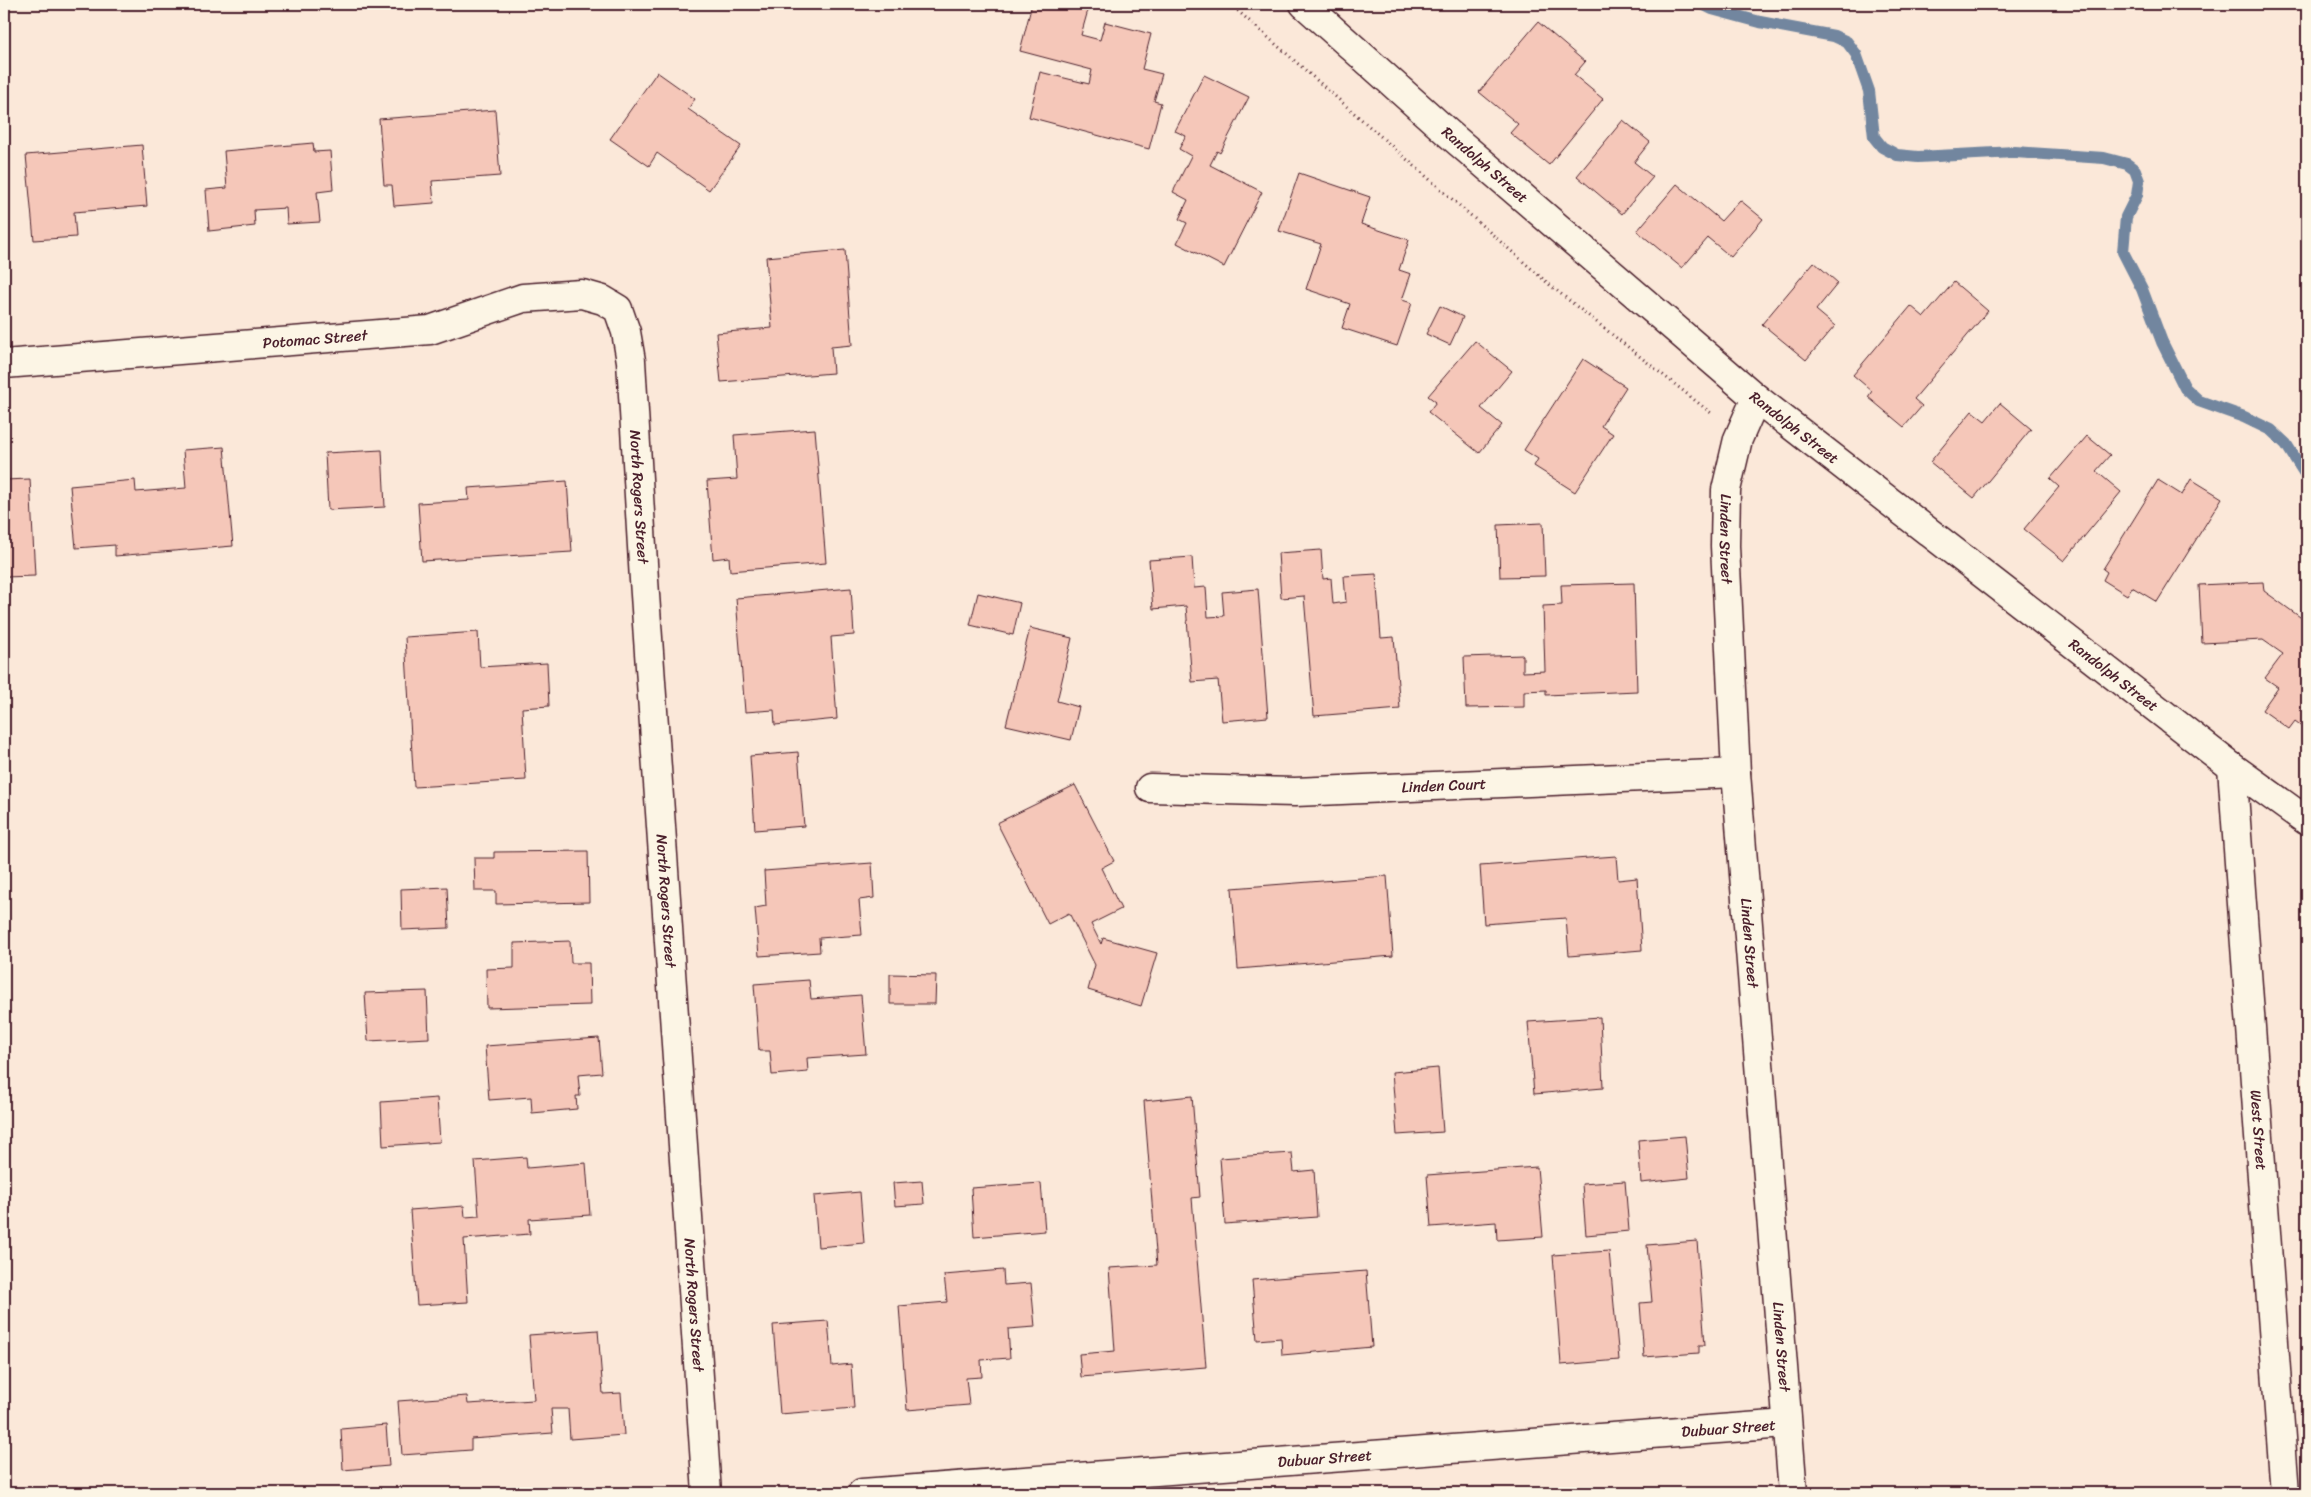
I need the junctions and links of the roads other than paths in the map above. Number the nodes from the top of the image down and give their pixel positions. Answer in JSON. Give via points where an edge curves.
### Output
{"nodes":[{"id":1,"x":1304,"y":4,"type":"edge"},
{"id":2,"x":618,"y":309,"type":"joint"},
{"id":3,"x":4,"y":364,"type":"edge"},
{"id":4,"x":1756,"y":398,"type":"junction"},
{"id":5,"x":2232,"y":767,"type":"junction"},
{"id":6,"x":1736,"y":773,"type":"junction"},
{"id":7,"x":1150,"y":788,"type":"dead end"},
{"id":8,"x":2307,"y":821,"type":"edge"},
{"id":9,"x":1787,"y":1424,"type":"junction"},
{"id":10,"x":707,"y":1493,"type":"edge"},
{"id":11,"x":862,"y":1493,"type":"edge"},
{"id":12,"x":1793,"y":1493,"type":"edge"},
{"id":13,"x":2286,"y":1493,"type":"edge"}],
"edges":[{"from":1,"to":4,"type":"street","name":"Randolph Street","via":[[1448,133]]},
{"from":2,"to":3,"type":"street","name":"Potomac Street","via":[[582,294],[534,296],[430,330]]},
{"from":2,"to":10,"type":"street","name":"North Rogers Street","via":[[631,361]]},
{"from":4,"to":5,"type":"street","name":"Randolph Street"},
{"from":4,"to":6,"type":"street","name":"Linden Street","via":[[1738,439],[1726,490],[1725,546]]},
{"from":5,"to":8,"type":"street","name":"Randolph Street"},
{"from":5,"to":13,"type":"street","name":"West Street"},
{"from":6,"to":7,"type":"street","name":"Linden Court","via":[[1295,792]]},
{"from":6,"to":9,"type":"street","name":"Linden Street"},
{"from":9,"to":11,"type":"street","name":"Dubuar Street"},
{"from":9,"to":12,"type":"street","name":"Linden Street"}]}
